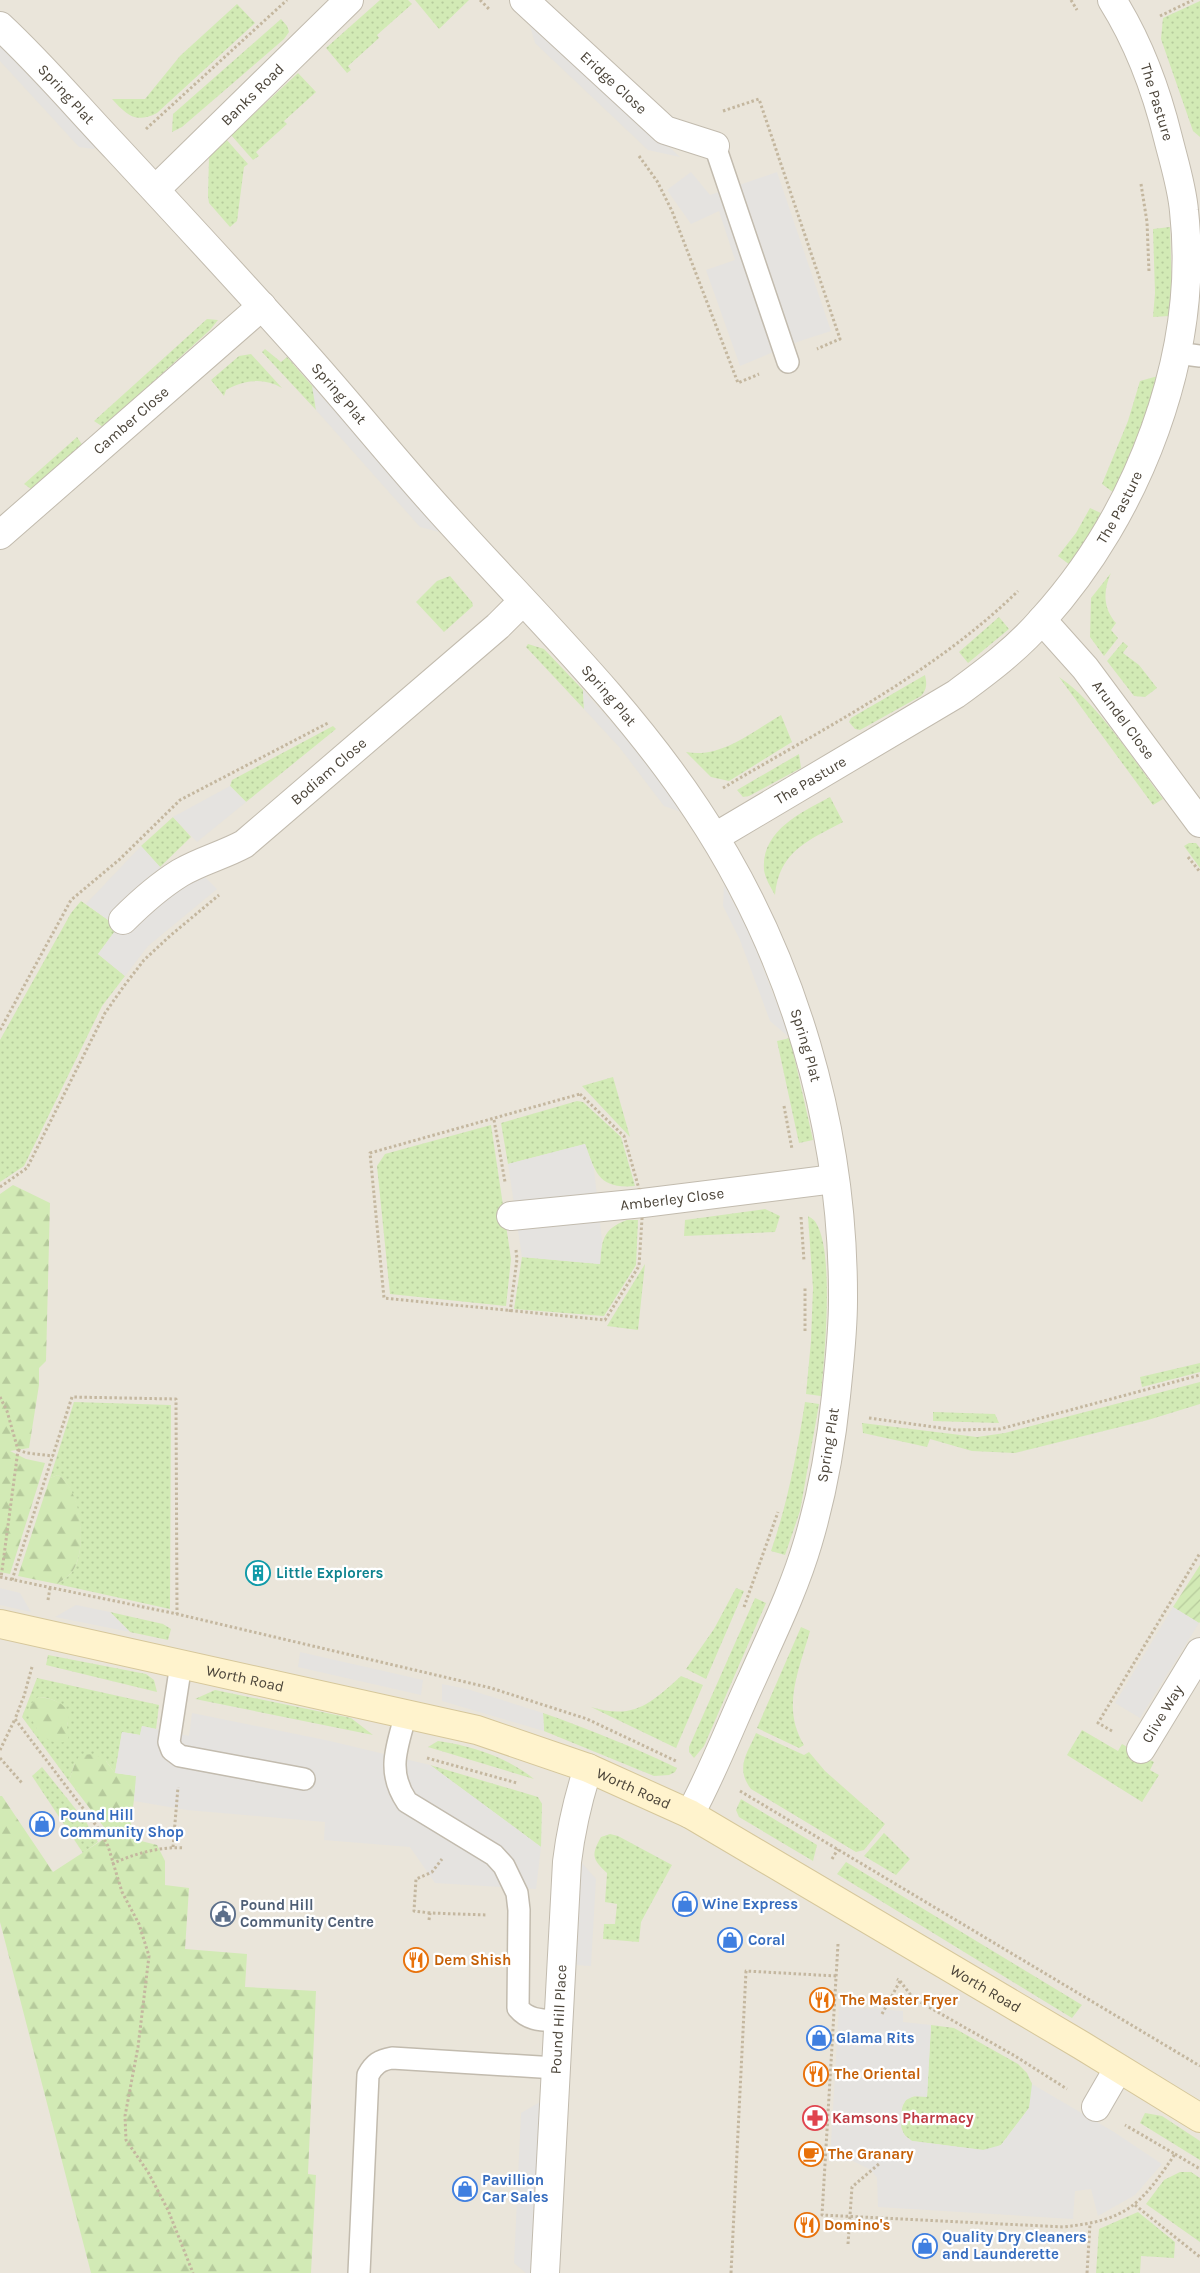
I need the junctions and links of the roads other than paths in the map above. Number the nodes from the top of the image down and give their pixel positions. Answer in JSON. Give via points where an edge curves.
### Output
{"nodes":[{"id":1,"x":349,"y":0,"type":"edge"},
{"id":2,"x":524,"y":0,"type":"edge"},
{"id":3,"x":1115,"y":1,"type":"edge"},
{"id":4,"x":0,"y":26,"type":"edge"},
{"id":5,"x":715,"y":146,"type":"joint"},
{"id":6,"x":156,"y":189,"type":"junction"},
{"id":7,"x":262,"y":306,"type":"junction"},
{"id":8,"x":1189,"y":354,"type":"edge"},
{"id":9,"x":788,"y":362,"type":"dead end"},
{"id":10,"x":0,"y":535,"type":"edge"},
{"id":11,"x":522,"y":602,"type":"junction"},
{"id":12,"x":1042,"y":620,"type":"junction"},
{"id":13,"x":1200,"y":823,"type":"edge"},
{"id":14,"x":714,"y":837,"type":"junction"},
{"id":15,"x":123,"y":920,"type":"dead end"},
{"id":16,"x":834,"y":1179,"type":"junction"},
{"id":17,"x":511,"y":1216,"type":"road end"},
{"id":18,"x":0,"y":1624,"type":"edge"},
{"id":19,"x":1200,"y":1652,"type":"edge"},
{"id":20,"x":181,"y":1664,"type":"junction"},
{"id":21,"x":406,"y":1714,"type":"junction"},
{"id":22,"x":1141,"y":1749,"type":"road end"},
{"id":23,"x":588,"y":1768,"type":"junction"},
{"id":24,"x":304,"y":1779,"type":"dead end"},
{"id":25,"x":690,"y":1814,"type":"junction"},
{"id":26,"x":559,"y":2021,"type":"junction"},
{"id":27,"x":556,"y":2068,"type":"junction"},
{"id":28,"x":1118,"y":2068,"type":"junction"},
{"id":29,"x":1096,"y":2107,"type":"road end"},
{"id":30,"x":1200,"y":2118,"type":"edge"},
{"id":31,"x":359,"y":2273,"type":"edge"},
{"id":32,"x":545,"y":2273,"type":"edge"}],
"edges":[{"from":1,"to":6,"type":"street","name":"Banks Road"},
{"from":2,"to":5,"type":"street","name":"Eridge Close","via":[[665,130]]},
{"from":3,"to":8,"type":"street","name":"The Pasture","via":[[1157,94],[1184,211]]},
{"from":4,"to":6,"type":"street","name":"Spring Plat"},
{"from":5,"to":9,"type":"lane"},
{"from":6,"to":7,"type":"street","name":"Spring Plat"},
{"from":7,"to":10,"type":"street","name":"Camber Close"},
{"from":7,"to":11,"type":"street","name":"Spring Plat"},
{"from":8,"to":12,"type":"street","name":"The Pasture","via":[[1163,406],[1135,481],[1082,569]]},
{"from":11,"to":14,"type":"street","name":"Spring Plat","via":[[651,747]]},
{"from":11,"to":15,"type":"street","name":"Bodiam Close","via":[[244,844],[181,872],[144,899]]},
{"from":12,"to":13,"type":"street","name":"Arundel Close","via":[[1090,674]]},
{"from":12,"to":14,"type":"street","name":"The Pasture","via":[[992,668],[956,694]]},
{"from":14,"to":16,"type":"street","name":"Spring Plat","via":[[757,916],[800,1022],[819,1086]]},
{"from":16,"to":17,"type":"street","name":"Amberley Close"},
{"from":16,"to":25,"type":"street","name":"Spring Plat","via":[[842,1254],[842,1343],[828,1452],[809,1538],[787,1603],[712,1776]]},
{"from":18,"to":20,"type":"street","name":"Worth Road"},
{"from":19,"to":22,"type":"street","name":"Clive Way"},
{"from":20,"to":21,"type":"street","name":"Worth Road"},
{"from":20,"to":24,"type":"lane","via":[[169,1742],[172,1750],[180,1756]]},
{"from":21,"to":23,"type":"street","name":"Worth Road","via":[[477,1730]]},
{"from":21,"to":26,"type":"lane","via":[[396,1749],[395,1779],[407,1802],[494,1855],[504,1866],[517,1893],[520,1910],[518,2008],[524,2016],[534,2020]]},
{"from":23,"to":25,"type":"street","name":"Worth Road"},
{"from":23,"to":26,"type":"street","name":"Pound Hill Place","via":[[570,1830]]},
{"from":25,"to":28,"type":"street","name":"Worth Road"},
{"from":26,"to":27,"type":"street","name":"Pound Hill Place"},
{"from":27,"to":31,"type":"lane","via":[[392,2058],[373,2066],[368,2075]]},
{"from":27,"to":32,"type":"street","name":"Pound Hill Place"},
{"from":28,"to":29,"type":"street"},
{"from":28,"to":30,"type":"street","name":"Worth Road"}]}
